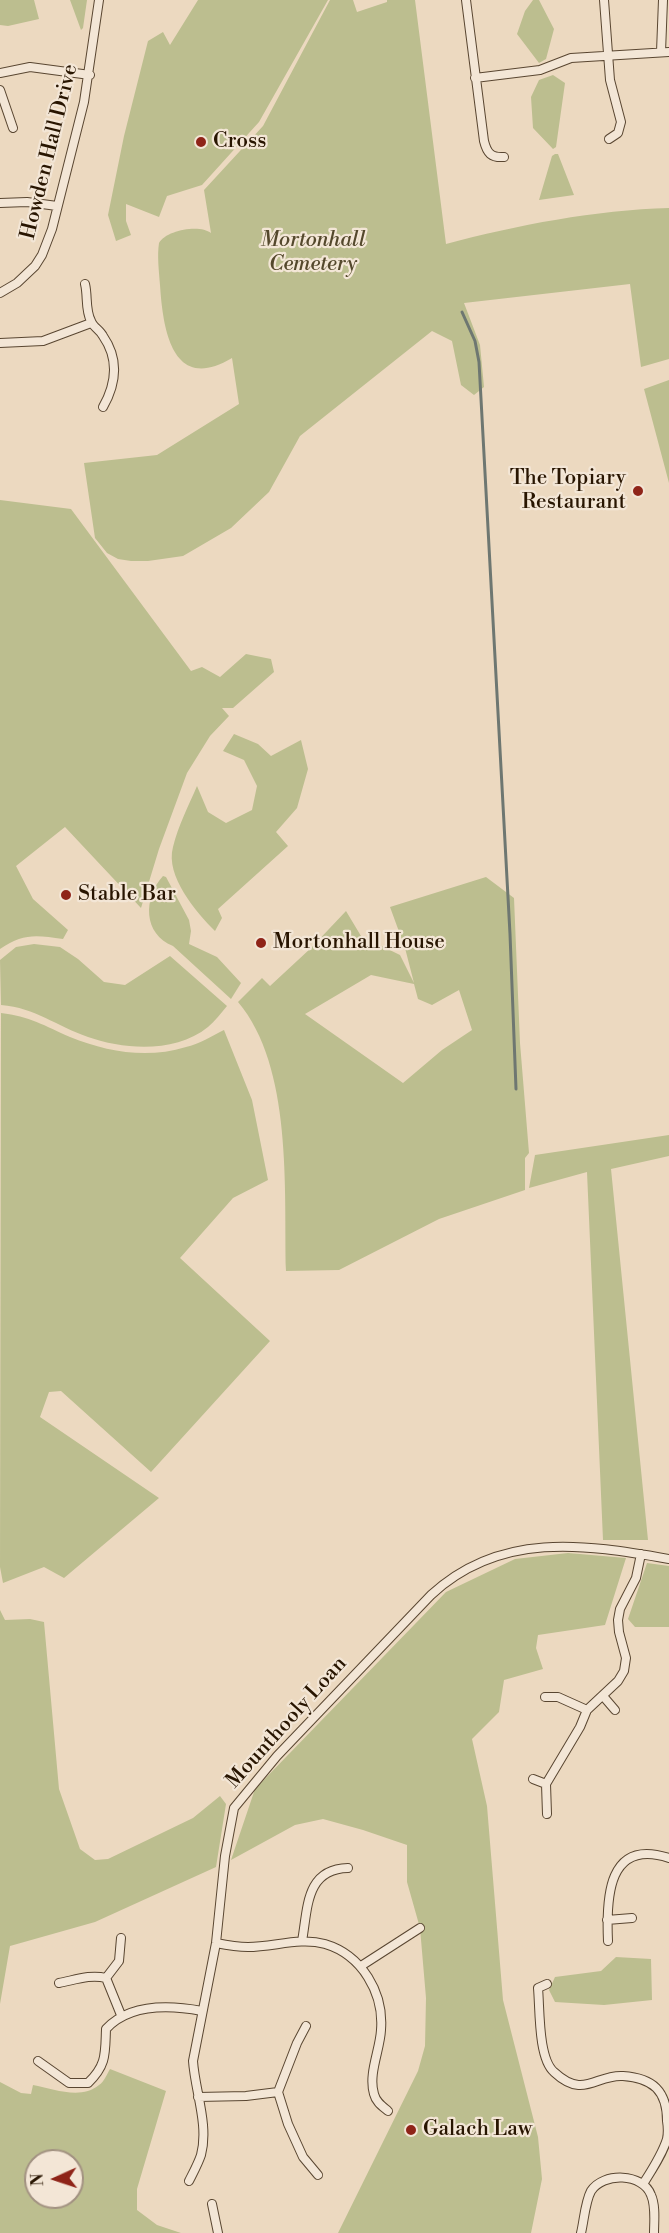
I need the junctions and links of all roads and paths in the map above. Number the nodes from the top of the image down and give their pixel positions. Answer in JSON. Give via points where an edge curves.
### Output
{"nodes":[{"id":1,"x":99,"y":0,"type":"edge"},
{"id":2,"x":466,"y":0,"type":"edge"},
{"id":3,"x":603,"y":0,"type":"edge"},
{"id":4,"x":663,"y":0,"type":"edge"},
{"id":5,"x":665,"y":52,"type":"edge"},
{"id":6,"x":608,"y":54,"type":"junction"},
{"id":7,"x":0,"y":73,"type":"edge"},
{"id":8,"x":90,"y":75,"type":"junction"},
{"id":9,"x":476,"y":78,"type":"junction"},
{"id":10,"x":0,"y":90,"type":"edge"},
{"id":11,"x":13,"y":128,"type":"dead end"},
{"id":12,"x":609,"y":138,"type":"dead end"},
{"id":13,"x":504,"y":157,"type":"dead end"},
{"id":14,"x":0,"y":203,"type":"edge"},
{"id":15,"x":57,"y":206,"type":"junction"},
{"id":16,"x":85,"y":284,"type":"dead end"},
{"id":17,"x":0,"y":293,"type":"edge"},
{"id":18,"x":91,"y":323,"type":"junction"},
{"id":19,"x":0,"y":343,"type":"edge"},
{"id":20,"x":103,"y":407,"type":"dead end"},
{"id":21,"x":641,"y":1554,"type":"junction"},
{"id":22,"x":669,"y":1559,"type":"edge"},
{"id":23,"x":603,"y":1696,"type":"junction"},
{"id":24,"x":545,"y":1697,"type":"dead end"},
{"id":25,"x":587,"y":1710,"type":"junction"},
{"id":26,"x":615,"y":1710,"type":"dead end"},
{"id":27,"x":533,"y":1779,"type":"dead end"},
{"id":28,"x":546,"y":1784,"type":"junction"},
{"id":29,"x":547,"y":1814,"type":"dead end"},
{"id":30,"x":669,"y":1858,"type":"edge"},
{"id":31,"x":348,"y":1868,"type":"dead end"},
{"id":32,"x":632,"y":1918,"type":"dead end"},
{"id":33,"x":607,"y":1920,"type":"junction"},
{"id":34,"x":420,"y":1928,"type":"dead end"},
{"id":35,"x":120,"y":1938,"type":"dead end"},
{"id":36,"x":302,"y":1941,"type":"junction"},
{"id":37,"x":609,"y":1941,"type":"dead end"},
{"id":38,"x":216,"y":1943,"type":"junction"},
{"id":39,"x":361,"y":1966,"type":"junction"},
{"id":40,"x":106,"y":1978,"type":"junction"},
{"id":41,"x":59,"y":1983,"type":"dead end"},
{"id":42,"x":548,"y":1984,"type":"dead end"},
{"id":43,"x":202,"y":2011,"type":"junction"},
{"id":44,"x":122,"y":2015,"type":"junction"},
{"id":45,"x":306,"y":2026,"type":"dead end"},
{"id":46,"x":38,"y":2061,"type":"dead end"},
{"id":47,"x":278,"y":2092,"type":"junction"},
{"id":48,"x":198,"y":2097,"type":"junction"},
{"id":49,"x":668,"y":2104,"type":"edge"},
{"id":50,"x":388,"y":2111,"type":"dead end"},
{"id":51,"x":318,"y":2175,"type":"dead end"},
{"id":52,"x":189,"y":2181,"type":"dead end"},
{"id":53,"x":643,"y":2184,"type":"junction"},
{"id":54,"x":212,"y":2204,"type":"dead end"},
{"id":55,"x":218,"y":2233,"type":"edge"},
{"id":56,"x":581,"y":2233,"type":"edge"},
{"id":57,"x":654,"y":2233,"type":"edge"}],
"edges":[{"from":1,"to":8,"type":"street","name":"Howden Hall Drive"},
{"from":2,"to":9,"type":"street"},
{"from":3,"to":6,"type":"street"},
{"from":4,"to":5,"type":"street"},
{"from":5,"to":6,"type":"street"},
{"from":6,"to":9,"type":"street","via":[[571,58],[540,70]]},
{"from":6,"to":12,"type":"street","via":[[611,89],[621,122],[618,134]]},
{"from":7,"to":8,"type":"street","via":[[30,67]]},
{"from":8,"to":15,"type":"street","name":"Howden Hall Drive"},
{"from":9,"to":13,"type":"street","via":[[486,150],[496,158]]},
{"from":10,"to":11,"type":"street"},
{"from":14,"to":15,"type":"street"},
{"from":15,"to":17,"type":"street","name":"Howden Hall Drive","via":[[39,260],[17,283]]},
{"from":16,"to":18,"type":"street"},
{"from":18,"to":19,"type":"street","via":[[43,341]]},
{"from":18,"to":20,"type":"street","via":[[104,337],[114,365],[112,392]]},
{"from":21,"to":22,"type":"street","name":"Mounthooly Loan"},
{"from":21,"to":23,"type":"street","via":[[636,1578],[618,1620],[626,1658],[624,1671]]},
{"from":21,"to":38,"type":"street","name":"Mounthooly Loan","via":[[570,1546],[534,1547],[497,1556],[447,1580],[277,1756],[234,1809]]},
{"from":23,"to":25,"type":"street"},
{"from":23,"to":26,"type":"street"},
{"from":24,"to":25,"type":"street","via":[[558,1697]]},
{"from":25,"to":28,"type":"street"},
{"from":27,"to":28,"type":"street"},
{"from":28,"to":29,"type":"street"},
{"from":30,"to":33,"type":"street","via":[[639,1853],[622,1863],[615,1873]]},
{"from":31,"to":36,"type":"street","via":[[336,1868],[311,1888]]},
{"from":32,"to":33,"type":"street"},
{"from":33,"to":37,"type":"street"},
{"from":34,"to":39,"type":"street"},
{"from":35,"to":40,"type":"street","via":[[119,1962]]},
{"from":36,"to":38,"type":"street","via":[[247,1947]]},
{"from":36,"to":39,"type":"street","via":[[326,1944]]},
{"from":38,"to":43,"type":"street","name":"Mounthooly Loan"},
{"from":39,"to":50,"type":"street","via":[[381,2012],[373,2093]]},
{"from":40,"to":41,"type":"street","via":[[84,1977]]},
{"from":40,"to":44,"type":"street"},
{"from":42,"to":49,"type":"street","via":[[538,1988],[543,2044],[552,2071],[578,2085],[621,2075],[636,2078],[654,2086]]},
{"from":43,"to":44,"type":"street","via":[[166,2007]]},
{"from":43,"to":48,"type":"street","name":"Mounthooly Loan","via":[[193,2061]]},
{"from":44,"to":46,"type":"street","via":[[106,2029],[105,2061],[88,2083],[69,2083]]},
{"from":45,"to":47,"type":"street"},
{"from":47,"to":48,"type":"street"},
{"from":47,"to":51,"type":"street","via":[[303,2157]]},
{"from":48,"to":52,"type":"street","name":"Mounthooly Loan","via":[[203,2127],[201,2154]]},
{"from":49,"to":53,"type":"street","via":[[668,2137]]},
{"from":53,"to":56,"type":"street","via":[[615,2178],[600,2182],[591,2192]]},
{"from":53,"to":57,"type":"street","via":[[651,2195]]},
{"from":54,"to":55,"type":"street"}]}
